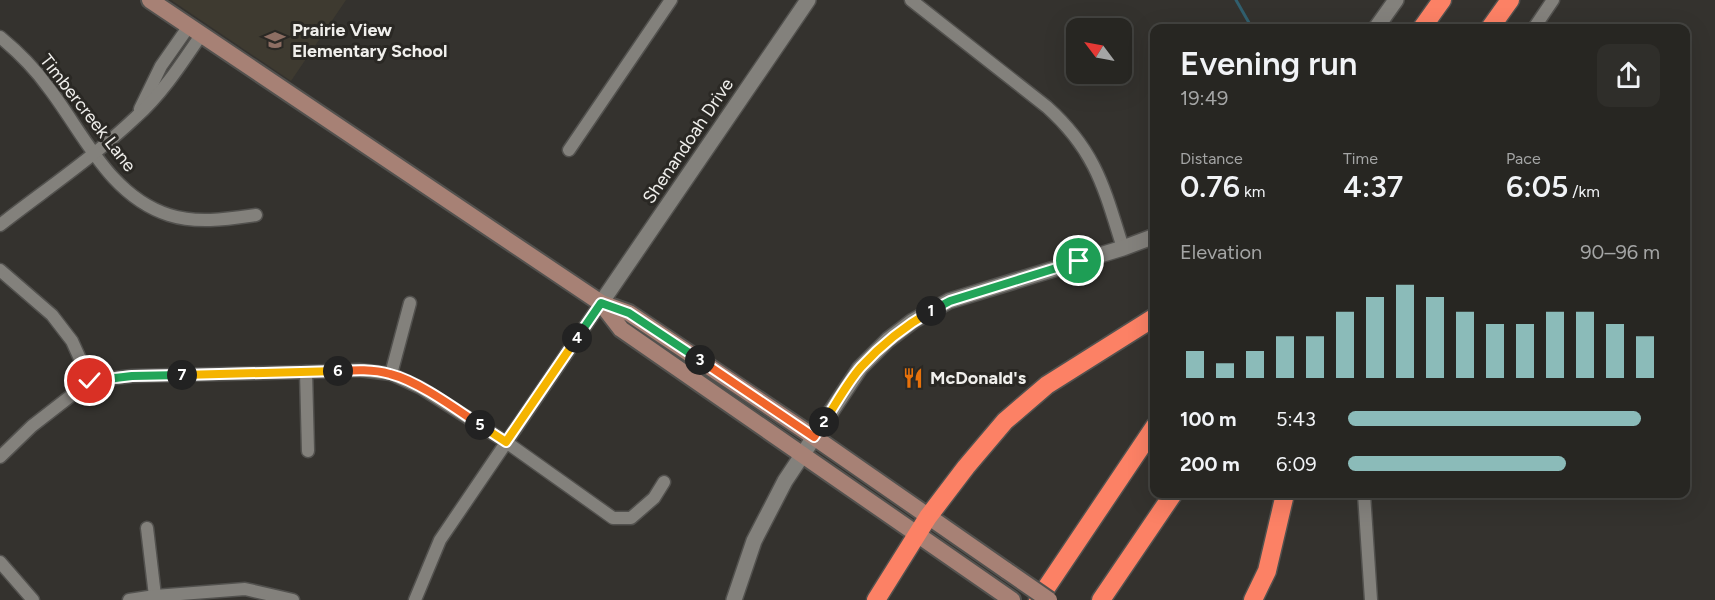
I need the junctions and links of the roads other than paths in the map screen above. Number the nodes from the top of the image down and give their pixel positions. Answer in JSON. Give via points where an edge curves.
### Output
{"nodes":[{"id":1,"x":150,"y":0,"type":"edge"},
{"id":2,"x":671,"y":0,"type":"edge"},
{"id":3,"x":808,"y":0,"type":"edge"},
{"id":4,"x":911,"y":0,"type":"edge"},
{"id":5,"x":1396,"y":0,"type":"edge"},
{"id":6,"x":1442,"y":0,"type":"edge"},
{"id":7,"x":1509,"y":0,"type":"edge"},
{"id":8,"x":1553,"y":0,"type":"edge"},
{"id":9,"x":1379,"y":24,"type":"edge"},
{"id":10,"x":1425,"y":24,"type":"edge"},
{"id":11,"x":1493,"y":24,"type":"edge"},
{"id":12,"x":1537,"y":24,"type":"edge"},
{"id":13,"x":195,"y":31,"type":"junction"},
{"id":14,"x":0,"y":37,"type":"edge"},
{"id":15,"x":568,"y":150,"type":"dead end"},
{"id":16,"x":94,"y":154,"type":"junction"},
{"id":17,"x":256,"y":215,"type":"dead end"},
{"id":18,"x":0,"y":225,"type":"edge"},
{"id":19,"x":1150,"y":238,"type":"edge"},
{"id":20,"x":1123,"y":248,"type":"junction"},
{"id":21,"x":0,"y":270,"type":"edge"},
{"id":22,"x":410,"y":303,"type":"dead end"},
{"id":23,"x":601,"y":303,"type":"junction"},
{"id":24,"x":1150,"y":320,"type":"edge"},
{"id":25,"x":306,"y":372,"type":"junction"},
{"id":26,"x":391,"y":374,"type":"junction"},
{"id":27,"x":90,"y":381,"type":"junction"},
{"id":28,"x":1150,"y":433,"type":"edge"},
{"id":29,"x":814,"y":437,"type":"junction"},
{"id":30,"x":506,"y":442,"type":"junction"},
{"id":31,"x":308,"y":452,"type":"dead end"},
{"id":32,"x":803,"y":455,"type":"junction"},
{"id":33,"x":0,"y":457,"type":"edge"},
{"id":34,"x":664,"y":482,"type":"dead end"},
{"id":35,"x":1170,"y":498,"type":"edge"},
{"id":36,"x":1283,"y":498,"type":"edge"},
{"id":37,"x":1364,"y":498,"type":"edge"},
{"id":38,"x":928,"y":517,"type":"junction"},
{"id":39,"x":147,"y":528,"type":"dead end"},
{"id":40,"x":916,"y":534,"type":"junction"},
{"id":41,"x":0,"y":562,"type":"edge"},
{"id":42,"x":155,"y":596,"type":"junction"},
{"id":43,"x":33,"y":600,"type":"edge"},
{"id":44,"x":129,"y":600,"type":"edge"},
{"id":45,"x":293,"y":600,"type":"edge"},
{"id":46,"x":415,"y":600,"type":"edge"},
{"id":47,"x":734,"y":600,"type":"edge"},
{"id":48,"x":876,"y":600,"type":"edge"},
{"id":49,"x":1012,"y":600,"type":"edge"},
{"id":50,"x":1038,"y":600,"type":"edge"},
{"id":51,"x":1049,"y":600,"type":"edge"},
{"id":52,"x":1101,"y":600,"type":"edge"},
{"id":53,"x":1253,"y":600,"type":"edge"},
{"id":54,"x":1371,"y":600,"type":"edge"}],
"edges":[{"from":1,"to":13,"type":"main road"},
{"from":2,"to":15,"type":"street"},
{"from":3,"to":23,"type":"street","name":"Shenandoah Drive"},
{"from":4,"to":20,"type":"street","via":[[1065,123],[1100,178]]},
{"from":5,"to":9,"type":"street"},
{"from":6,"to":10,"type":"highway"},
{"from":7,"to":11,"type":"highway"},
{"from":8,"to":12,"type":"street"},
{"from":13,"to":16,"type":"street","via":[[161,66],[136,118]]},
{"from":13,"to":23,"type":"main road"},
{"from":14,"to":16,"type":"street","name":"Timbercreek Lane","via":[[48,86]]},
{"from":16,"to":17,"type":"street","name":"Timbercreek Lane","via":[[122,187],[145,205],[170,215],[218,220]]},
{"from":16,"to":18,"type":"street"},
{"from":19,"to":20,"type":"street"},
{"from":20,"to":29,"type":"street","via":[[950,301],[913,321],[860,368]]},
{"from":21,"to":27,"type":"street","via":[[52,315],[72,342]]},
{"from":22,"to":26,"type":"street"},
{"from":23,"to":29,"type":"main road","via":[[629,313]]},
{"from":23,"to":30,"type":"street"},
{"from":23,"to":32,"type":"main road","via":[[621,329]]},
{"from":24,"to":38,"type":"highway","via":[[1047,385],[1005,421]]},
{"from":25,"to":26,"type":"street","via":[[359,370]]},
{"from":25,"to":27,"type":"street","via":[[132,376]]},
{"from":25,"to":31,"type":"street"},
{"from":26,"to":30,"type":"street","via":[[421,388]]},
{"from":27,"to":33,"type":"street","via":[[32,426]]},
{"from":28,"to":50,"type":"highway"},
{"from":29,"to":32,"type":"street"},
{"from":29,"to":38,"type":"main road"},
{"from":30,"to":34,"type":"street","via":[[613,518],[631,518],[654,498]]},
{"from":30,"to":46,"type":"street","via":[[440,540]]},
{"from":32,"to":40,"type":"main road"},
{"from":32,"to":47,"type":"street","via":[[769,509]]},
{"from":35,"to":52,"type":"highway"},
{"from":36,"to":53,"type":"highway","via":[[1267,571]]},
{"from":37,"to":54,"type":"street"},
{"from":38,"to":40,"type":"highway"},
{"from":38,"to":51,"type":"main road","bridge":true},
{"from":39,"to":42,"type":"street"},
{"from":40,"to":48,"type":"highway"},
{"from":40,"to":49,"type":"main road"},
{"from":41,"to":43,"type":"street"},
{"from":42,"to":44,"type":"street"},
{"from":42,"to":45,"type":"street","via":[[245,589]]}]}
